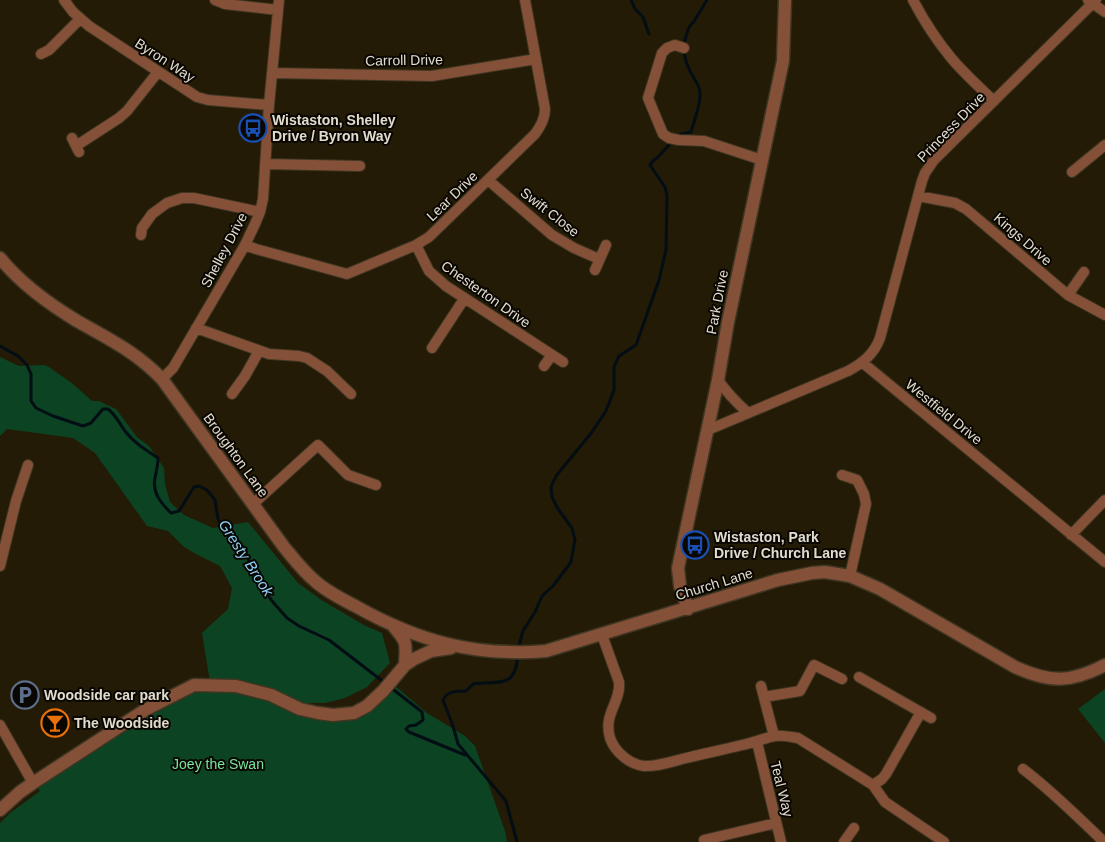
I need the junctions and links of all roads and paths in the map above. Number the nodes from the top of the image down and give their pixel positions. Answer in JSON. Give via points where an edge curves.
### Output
{"nodes":[{"id":1,"x":64,"y":0,"type":"edge"},
{"id":2,"x":215,"y":0,"type":"edge"},
{"id":3,"x":525,"y":0,"type":"edge"},
{"id":4,"x":785,"y":0,"type":"edge"},
{"id":5,"x":913,"y":0,"type":"edge"},
{"id":6,"x":1093,"y":1,"type":"edge"},
{"id":7,"x":279,"y":5,"type":"edge"},
{"id":8,"x":1105,"y":12,"type":"edge"},
{"id":9,"x":80,"y":19,"type":"junction"},
{"id":10,"x":684,"y":48,"type":"dead end"},
{"id":11,"x":41,"y":54,"type":"dead end"},
{"id":12,"x":536,"y":59,"type":"junction"},
{"id":13,"x":158,"y":72,"type":"junction"},
{"id":14,"x":272,"y":74,"type":"junction"},
{"id":15,"x":994,"y":101,"type":"junction"},
{"id":16,"x":269,"y":105,"type":"junction"},
{"id":17,"x":76,"y":145,"type":"dead end"},
{"id":18,"x":1104,"y":148,"type":"edge"},
{"id":19,"x":762,"y":160,"type":"junction"},
{"id":20,"x":265,"y":164,"type":"junction"},
{"id":21,"x":360,"y":166,"type":"dead end"},
{"id":22,"x":1072,"y":172,"type":"dead end"},
{"id":23,"x":488,"y":180,"type":"junction"},
{"id":24,"x":918,"y":196,"type":"junction"},
{"id":25,"x":260,"y":212,"type":"junction"},
{"id":26,"x":140,"y":229,"type":"dead end"},
{"id":27,"x":245,"y":245,"type":"junction"},
{"id":28,"x":416,"y":245,"type":"junction"},
{"id":29,"x":606,"y":245,"type":"dead end"},
{"id":30,"x":0,"y":258,"type":"edge"},
{"id":31,"x":599,"y":259,"type":"junction"},
{"id":32,"x":594,"y":270,"type":"dead end"},
{"id":33,"x":1084,"y":272,"type":"dead end"},
{"id":34,"x":1068,"y":295,"type":"junction"},
{"id":35,"x":464,"y":299,"type":"junction"},
{"id":36,"x":1105,"y":315,"type":"edge"},
{"id":37,"x":196,"y":328,"type":"junction"},
{"id":38,"x":432,"y":348,"type":"dead end"},
{"id":39,"x":259,"y":351,"type":"junction"},
{"id":40,"x":552,"y":355,"type":"junction"},
{"id":41,"x":563,"y":362,"type":"dead end"},
{"id":42,"x":862,"y":362,"type":"junction"},
{"id":43,"x":544,"y":366,"type":"dead end"},
{"id":44,"x":162,"y":379,"type":"junction"},
{"id":45,"x":718,"y":380,"type":"junction"},
{"id":46,"x":232,"y":394,"type":"dead end"},
{"id":47,"x":352,"y":394,"type":"dead end"},
{"id":48,"x":748,"y":412,"type":"junction"},
{"id":49,"x":708,"y":430,"type":"junction"},
{"id":50,"x":28,"y":465,"type":"dead end"},
{"id":51,"x":842,"y":475,"type":"dead end"},
{"id":52,"x":376,"y":485,"type":"dead end"},
{"id":53,"x":1105,"y":500,"type":"edge"},
{"id":54,"x":253,"y":504,"type":"junction"},
{"id":55,"x":1072,"y":535,"type":"junction"},
{"id":56,"x":1105,"y":562,"type":"edge"},
{"id":57,"x":0,"y":566,"type":"edge"},
{"id":58,"x":850,"y":576,"type":"junction"},
{"id":59,"x":688,"y":609,"type":"junction"},
{"id":60,"x":392,"y":626,"type":"junction"},
{"id":61,"x":602,"y":635,"type":"junction"},
{"id":62,"x":458,"y":647,"type":"junction"},
{"id":63,"x":404,"y":665,"type":"junction"},
{"id":64,"x":1105,"y":665,"type":"edge"},
{"id":65,"x":859,"y":677,"type":"dead end"},
{"id":66,"x":842,"y":678,"type":"dead end"},
{"id":67,"x":761,"y":686,"type":"dead end"},
{"id":68,"x":764,"y":697,"type":"junction"},
{"id":69,"x":921,"y":712,"type":"junction"},
{"id":70,"x":932,"y":718,"type":"dead end"},
{"id":71,"x":0,"y":725,"type":"edge"},
{"id":72,"x":774,"y":736,"type":"junction"},
{"id":73,"x":757,"y":742,"type":"junction"},
{"id":74,"x":1023,"y":769,"type":"dead end"},
{"id":75,"x":33,"y":783,"type":"junction"},
{"id":76,"x":873,"y":785,"type":"junction"},
{"id":77,"x":0,"y":810,"type":"edge"},
{"id":78,"x":776,"y":823,"type":"junction"},
{"id":79,"x":854,"y":828,"type":"dead end"},
{"id":80,"x":704,"y":840,"type":"dead end"},
{"id":81,"x":781,"y":842,"type":"edge"},
{"id":82,"x":844,"y":842,"type":"edge"},
{"id":83,"x":944,"y":842,"type":"edge"},
{"id":84,"x":1104,"y":842,"type":"edge"}],
"edges":[{"from":1,"to":9,"type":"street","name":"Byron Way"},
{"from":2,"to":7,"type":"street","via":[[225,4]]},
{"from":3,"to":12,"type":"street","name":"Lear Drive"},
{"from":4,"to":19,"type":"street","name":"Park Drive","via":[[783,61]]},
{"from":5,"to":15,"type":"street","via":[[944,49]]},
{"from":6,"to":8,"type":"street"},
{"from":6,"to":15,"type":"street","name":"Princess Drive"},
{"from":7,"to":14,"type":"street","name":"Shelley Drive"},
{"from":9,"to":11,"type":"street"},
{"from":9,"to":13,"type":"street","name":"Byron Way"},
{"from":10,"to":19,"type":"street","via":[[675,45],[662,53],[648,98],[664,134],[674,139],[704,141]]},
{"from":12,"to":14,"type":"street","name":"Carroll Drive","via":[[432,76]]},
{"from":12,"to":23,"type":"street","name":"Lear Drive","via":[[545,109],[541,127]]},
{"from":13,"to":16,"type":"street","name":"Byron Way","via":[[204,99]]},
{"from":13,"to":17,"type":"street","via":[[127,111]]},
{"from":14,"to":16,"type":"street","name":"Shelley Drive"},
{"from":15,"to":24,"type":"street","name":"Princess Drive","via":[[934,160],[925,173]]},
{"from":16,"to":20,"type":"street","name":"Shelley Drive"},
{"from":18,"to":22,"type":"street"},
{"from":19,"to":45,"type":"street","name":"Park Drive"},
{"from":20,"to":21,"type":"street"},
{"from":20,"to":25,"type":"street","name":"Shelley Drive"},
{"from":23,"to":28,"type":"street","name":"Lear Drive","via":[[429,237]]},
{"from":23,"to":31,"type":"street","name":"Swift Close","via":[[552,235]]},
{"from":24,"to":34,"type":"street","name":"Kings Drive","via":[[955,203],[966,209]]},
{"from":24,"to":42,"type":"street","name":"Princess Drive","via":[[880,338],[873,352]]},
{"from":25,"to":26,"type":"street","via":[[182,198],[159,208]]},
{"from":25,"to":27,"type":"street","name":"Shelley Drive"},
{"from":27,"to":28,"type":"street","name":"Lear Drive","via":[[347,274]]},
{"from":27,"to":37,"type":"street","name":"Shelley Drive"},
{"from":28,"to":35,"type":"street","name":"Chesterton Drive","via":[[429,271]]},
{"from":29,"to":31,"type":"street"},
{"from":30,"to":44,"type":"street","name":"Broughton Lane","via":[[60,310],[140,358]]},
{"from":31,"to":32,"type":"street"},
{"from":33,"to":34,"type":"street"},
{"from":34,"to":36,"type":"street","name":"Kings Drive"},
{"from":35,"to":38,"type":"street"},
{"from":35,"to":40,"type":"street","name":"Chesterton Drive"},
{"from":37,"to":39,"type":"street"},
{"from":37,"to":44,"type":"street","name":"Shelley Drive","via":[[173,368]]},
{"from":39,"to":46,"type":"street","via":[[249,370],[237,379]]},
{"from":39,"to":47,"type":"street","via":[[306,358],[319,365],[335,385]]},
{"from":40,"to":41,"type":"street","name":"Chesterton Drive"},
{"from":40,"to":43,"type":"street"},
{"from":42,"to":48,"type":"street","via":[[848,371]]},
{"from":42,"to":55,"type":"street","name":"Westfield Drive"},
{"from":44,"to":54,"type":"street","name":"Broughton Lane"},
{"from":45,"to":48,"type":"street"},
{"from":45,"to":49,"type":"street","name":"Park Drive"},
{"from":48,"to":49,"type":"street"},
{"from":49,"to":59,"type":"street","name":"Park Drive","via":[[678,568]]},
{"from":50,"to":57,"type":"street"},
{"from":51,"to":58,"type":"street","via":[[857,480],[866,504]]},
{"from":52,"to":54,"type":"street","via":[[348,475],[318,445]]},
{"from":53,"to":55,"type":"street"},
{"from":54,"to":60,"type":"street","name":"Broughton Lane","via":[[314,581]]},
{"from":55,"to":56,"type":"street","name":"Westfield Drive"},
{"from":58,"to":59,"type":"street","name":"Church Lane","via":[[825,572],[798,575]]},
{"from":58,"to":64,"type":"street","name":"Church Lane","via":[[880,588],[1015,667],[1038,676],[1057,680],[1074,678]]},
{"from":59,"to":61,"type":"street","name":"Church Lane"},
{"from":60,"to":62,"type":"street","name":"Broughton Lane"},
{"from":60,"to":63,"type":"street","via":[[405,641]]},
{"from":61,"to":62,"type":"street","name":"Church Lane","via":[[546,652]]},
{"from":61,"to":73,"type":"street","via":[[620,689],[608,718],[610,738],[624,757],[645,766]]},
{"from":62,"to":63,"type":"street","via":[[431,650]]},
{"from":63,"to":75,"type":"street","via":[[384,691],[367,706],[333,715],[300,709],[236,686],[194,685],[145,710]]},
{"from":65,"to":69,"type":"street"},
{"from":66,"to":68,"type":"street","via":[[814,665],[800,691]]},
{"from":67,"to":68,"type":"street"},
{"from":68,"to":72,"type":"street"},
{"from":69,"to":70,"type":"street"},
{"from":69,"to":76,"type":"street","via":[[886,774]]},
{"from":71,"to":75,"type":"street"},
{"from":72,"to":73,"type":"street"},
{"from":72,"to":76,"type":"street","via":[[798,738]]},
{"from":73,"to":78,"type":"street","name":"Teal Way"},
{"from":74,"to":84,"type":"street"},
{"from":75,"to":77,"type":"street"},
{"from":76,"to":83,"type":"street","via":[[885,802]]},
{"from":78,"to":80,"type":"street"},
{"from":78,"to":81,"type":"street","name":"Teal Way"},
{"from":79,"to":82,"type":"street"}]}
